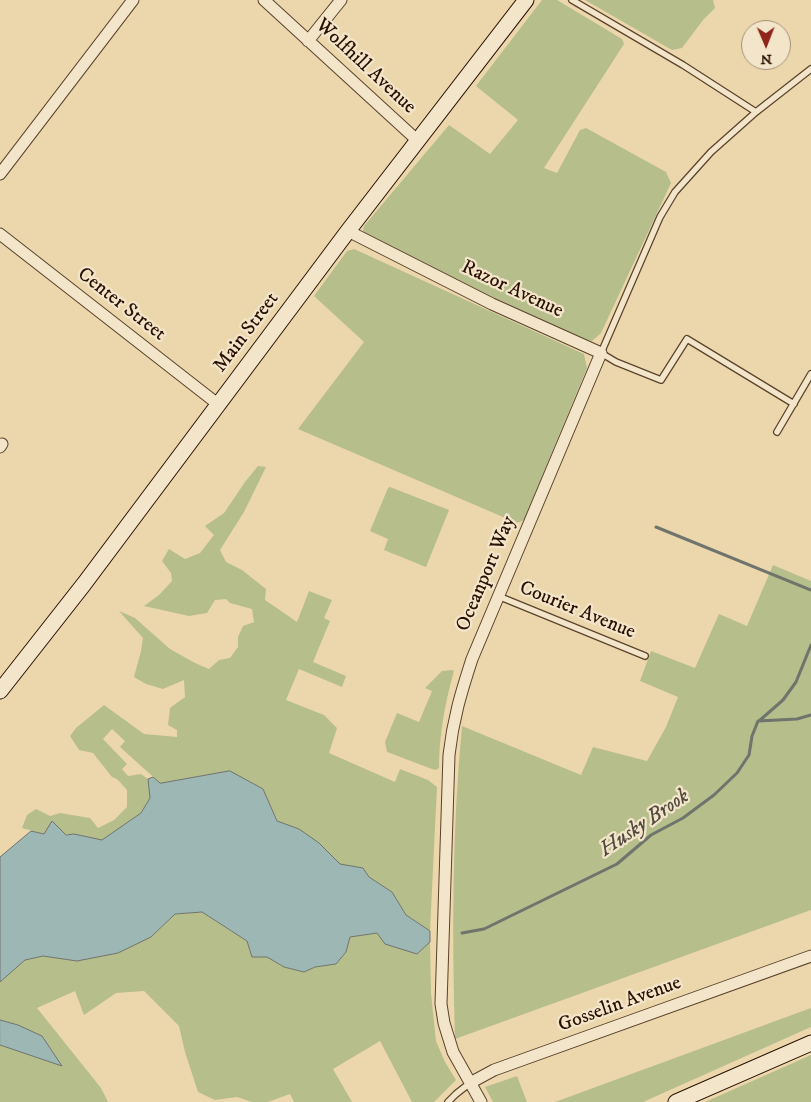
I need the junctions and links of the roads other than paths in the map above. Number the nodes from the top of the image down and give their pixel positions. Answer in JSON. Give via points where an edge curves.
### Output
{"nodes":[{"id":1,"x":133,"y":0,"type":"edge"},
{"id":2,"x":264,"y":0,"type":"edge"},
{"id":3,"x":341,"y":0,"type":"edge"},
{"id":4,"x":526,"y":0,"type":"edge"},
{"id":5,"x":572,"y":0,"type":"edge"},
{"id":6,"x":308,"y":41,"type":"junction"},
{"id":7,"x":811,"y":69,"type":"edge"},
{"id":8,"x":756,"y":112,"type":"junction"},
{"id":9,"x":418,"y":141,"type":"junction"},
{"id":10,"x":0,"y":174,"type":"edge"},
{"id":11,"x":348,"y":231,"type":"junction"},
{"id":12,"x":0,"y":234,"type":"edge"},
{"id":13,"x":601,"y":353,"type":"junction"},
{"id":14,"x":811,"y":374,"type":"edge"},
{"id":15,"x":794,"y":404,"type":"junction"},
{"id":16,"x":219,"y":405,"type":"junction"},
{"id":17,"x":777,"y":432,"type":"dead end"},
{"id":18,"x":498,"y":596,"type":"junction"},
{"id":19,"x":645,"y":656,"type":"dead end"},
{"id":20,"x":0,"y":690,"type":"edge"},
{"id":21,"x":811,"y":956,"type":"edge"},
{"id":22,"x":811,"y":1043,"type":"edge"},
{"id":23,"x":470,"y":1084,"type":"junction"},
{"id":24,"x":448,"y":1102,"type":"edge"},
{"id":25,"x":481,"y":1102,"type":"edge"},
{"id":26,"x":676,"y":1102,"type":"edge"}],
"edges":[{"from":1,"to":10,"type":"street"},
{"from":2,"to":6,"type":"street","name":"Wolfhill Avenue"},
{"from":3,"to":6,"type":"street"},
{"from":4,"to":9,"type":"street","name":"Main Street"},
{"from":5,"to":8,"type":"lane"},
{"from":6,"to":9,"type":"street","name":"Wolfhill Avenue"},
{"from":7,"to":8,"type":"lane","name":"Oceanport Way"},
{"from":8,"to":13,"type":"lane","name":"Oceanport Way","via":[[699,164],[675,192],[657,224]]},
{"from":9,"to":11,"type":"street","name":"Main Street"},
{"from":11,"to":13,"type":"street","name":"Razor Avenue","via":[[492,304]]},
{"from":11,"to":16,"type":"street","name":"Main Street"},
{"from":12,"to":16,"type":"street","name":"Center Street"},
{"from":13,"to":15,"type":"lane","name":"Razor Avenue","via":[[661,380],[687,339]]},
{"from":13,"to":18,"type":"street","name":"Oceanport Way"},
{"from":14,"to":15,"type":"lane"},
{"from":15,"to":17,"type":"lane"},
{"from":16,"to":20,"type":"street","name":"Main Street"},
{"from":18,"to":19,"type":"lane","name":"Courier Avenue"},
{"from":18,"to":23,"type":"street","name":"Oceanport Way","via":[[459,697],[449,755],[441,1004],[448,1042]]},
{"from":21,"to":23,"type":"street","name":"Gosselin Avenue","via":[[494,1070]]},
{"from":22,"to":26,"type":"street"},
{"from":23,"to":24,"type":"lane","name":"Gosselin Avenue"},
{"from":23,"to":25,"type":"street","name":"Oceanport Way"}]}
